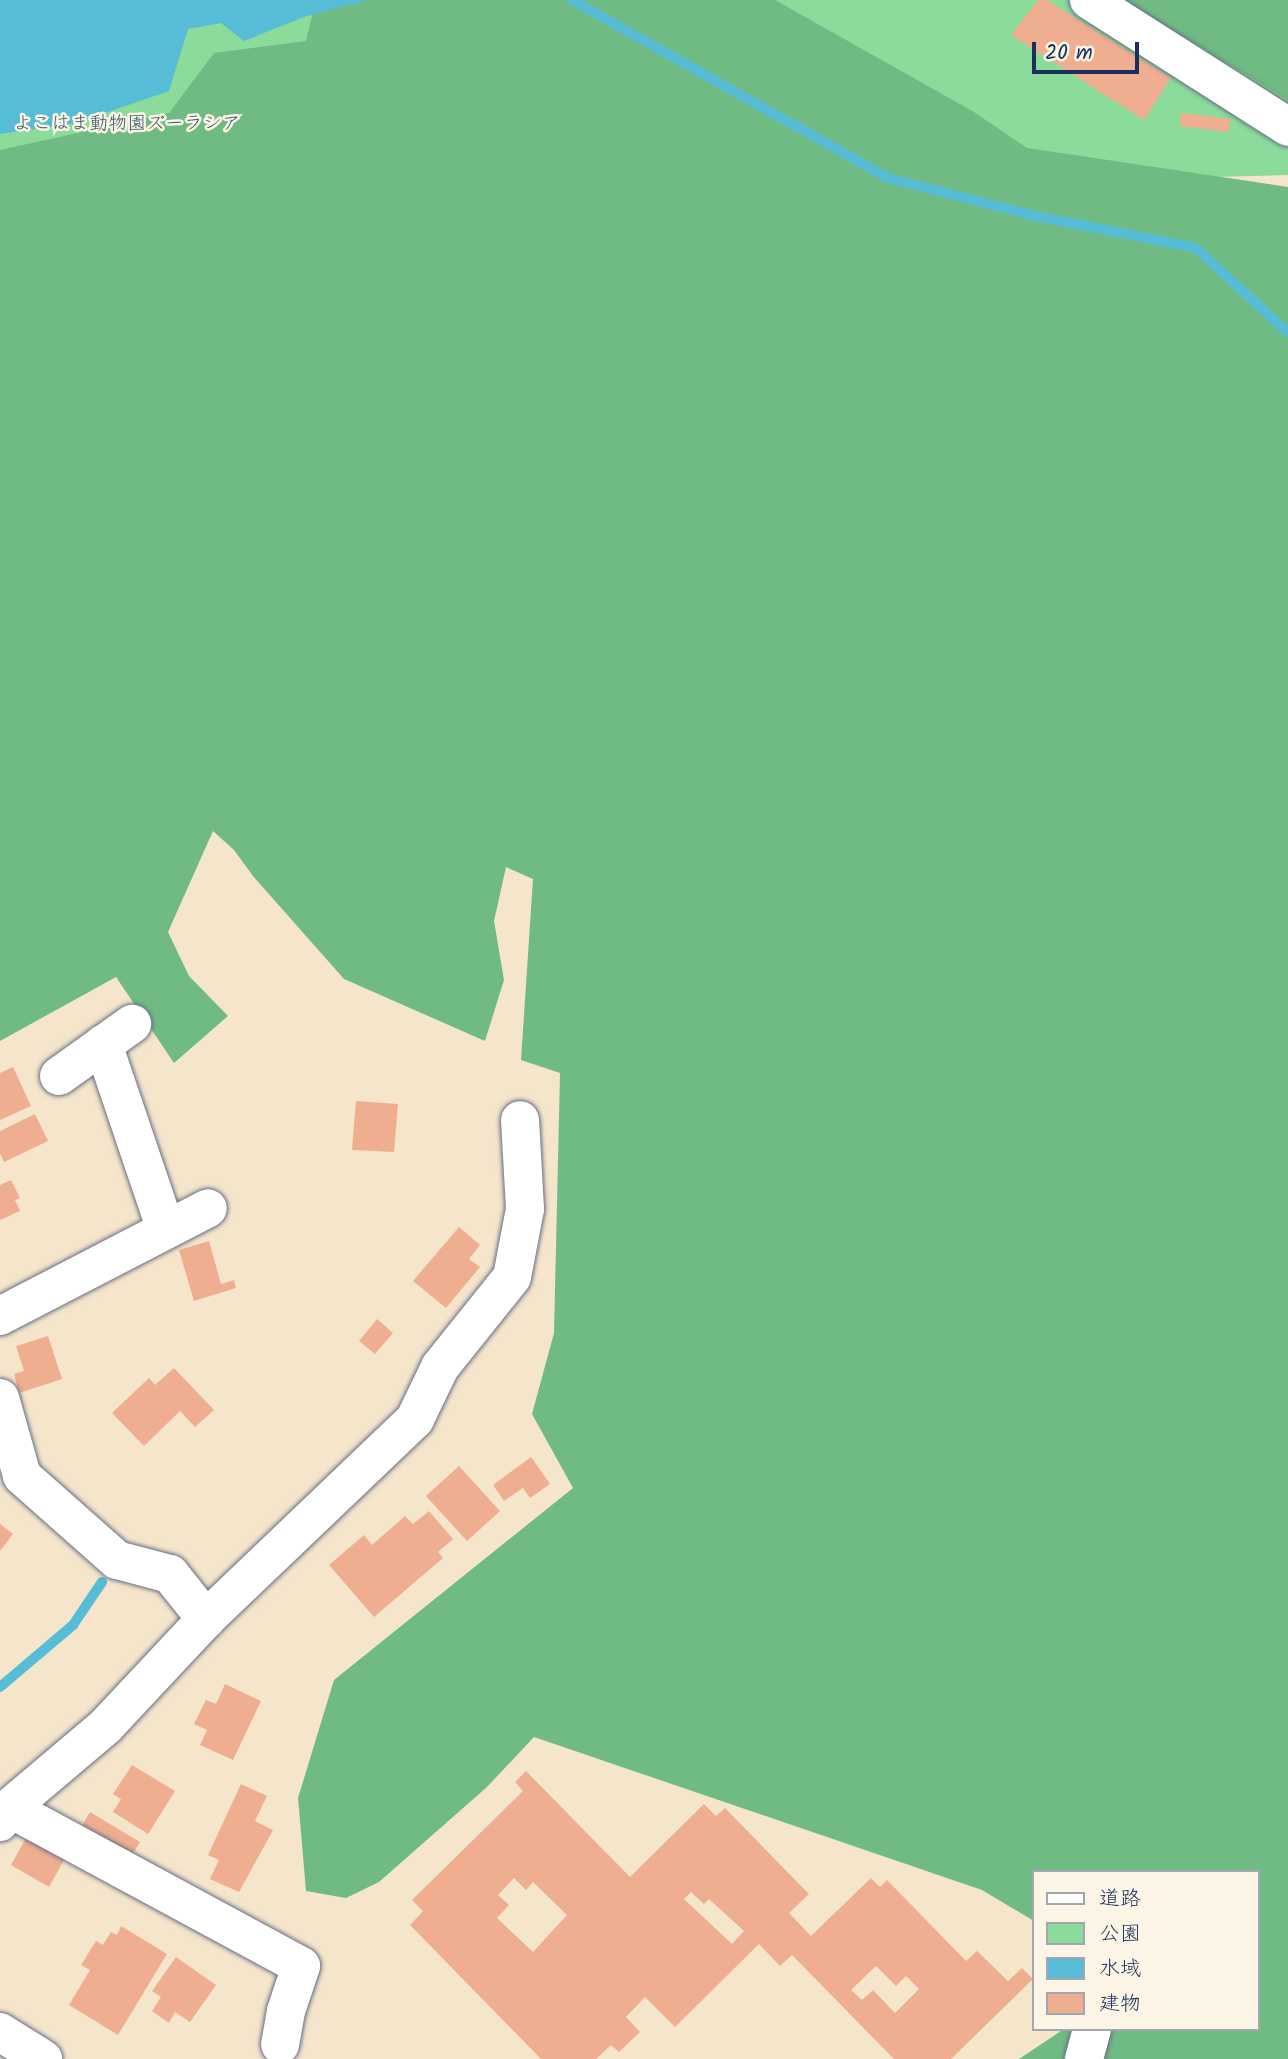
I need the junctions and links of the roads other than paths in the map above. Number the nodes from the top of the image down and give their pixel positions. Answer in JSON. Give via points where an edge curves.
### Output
{"nodes":[{"id":1,"x":1089,"y":0,"type":"edge"},
{"id":2,"x":1288,"y":127,"type":"edge"},
{"id":3,"x":59,"y":1076,"type":"dead end"},
{"id":4,"x":520,"y":1120,"type":"dead end"},
{"id":5,"x":208,"y":1208,"type":"dead end"},
{"id":6,"x":166,"y":1230,"type":"junction"},
{"id":7,"x":0,"y":1316,"type":"edge"},
{"id":8,"x":0,"y":1398,"type":"edge"},
{"id":9,"x":206,"y":1619,"type":"junction"},
{"id":10,"x":5,"y":1815,"type":"edge"},
{"id":11,"x":1091,"y":2031,"type":"edge"},
{"id":12,"x":0,"y":2032,"type":"edge"},
{"id":13,"x":280,"y":2044,"type":"dead end"},
{"id":14,"x":43,"y":2059,"type":"edge"},
{"id":15,"x":1084,"y":2059,"type":"edge"}],
"edges":[{"from":1,"to":2,"type":"street"},
{"from":3,"to":6,"type":"street","via":[[118,1034]]},
{"from":4,"to":9,"type":"street","via":[[526,1209],[512,1277],[440,1367],[415,1419]]},
{"from":5,"to":6,"type":"street"},
{"from":6,"to":7,"type":"street"},
{"from":8,"to":9,"type":"street","via":[[22,1476],[117,1560],[170,1574]]},
{"from":9,"to":10,"type":"street","via":[[106,1726]]},
{"from":10,"to":13,"type":"street","via":[[300,1966]]},
{"from":11,"to":15,"type":"street"},
{"from":12,"to":14,"type":"street"}]}
